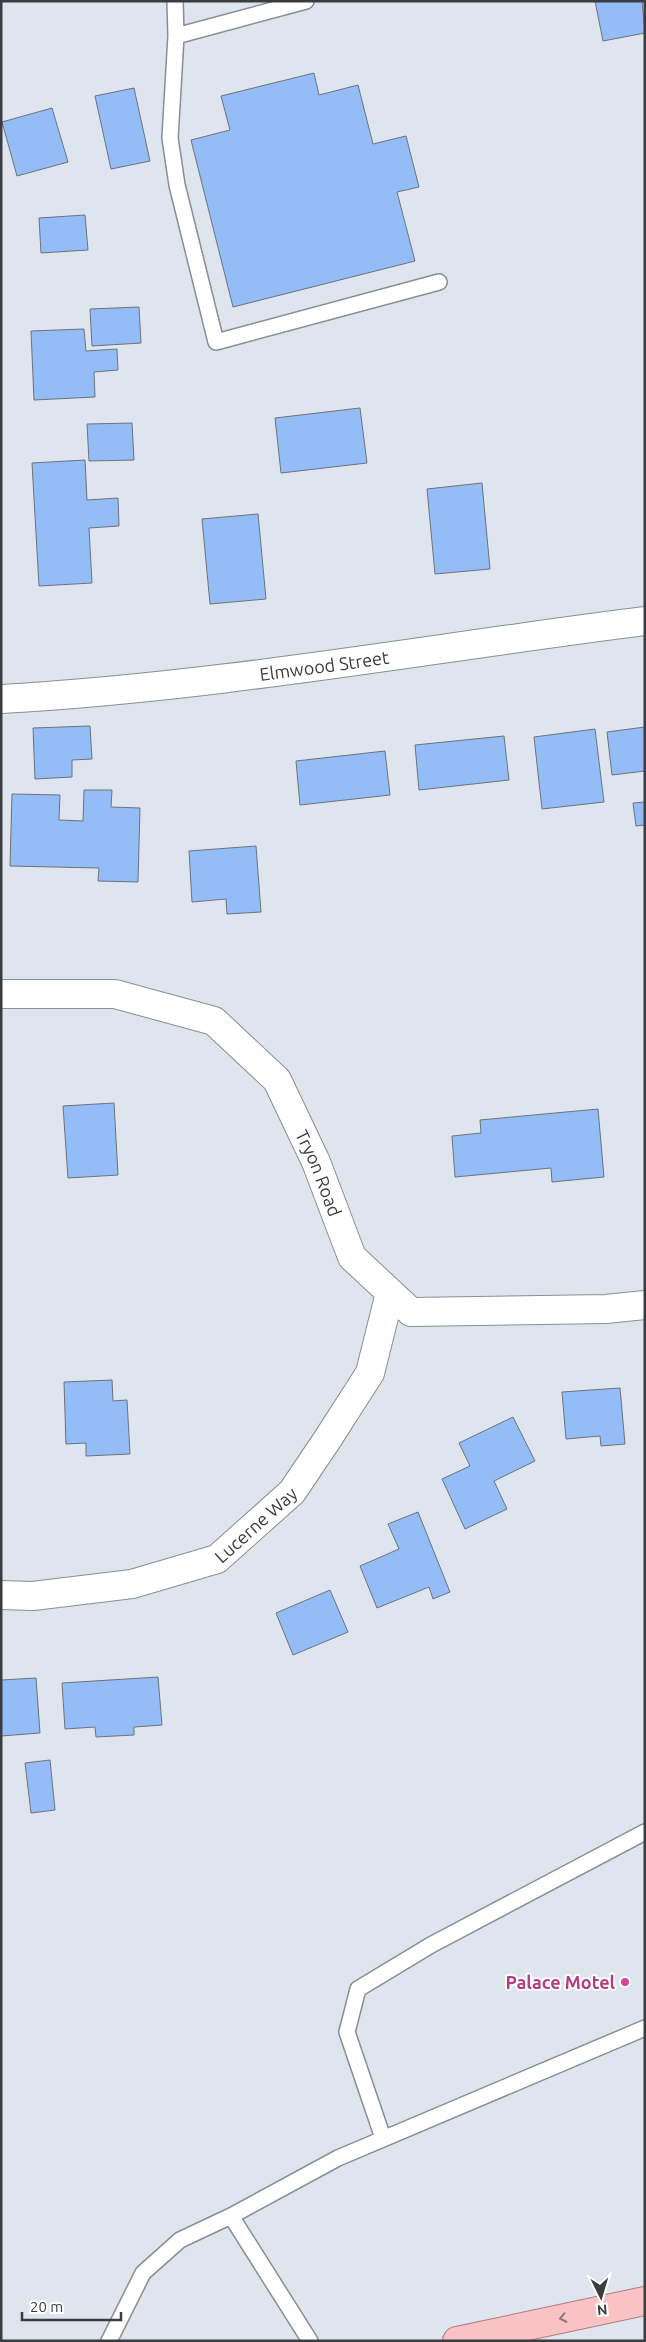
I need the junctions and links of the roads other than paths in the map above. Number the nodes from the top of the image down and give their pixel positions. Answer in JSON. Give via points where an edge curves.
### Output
{"nodes":[{"id":1,"x":175,"y":1,"type":"edge"},
{"id":2,"x":306,"y":1,"type":"edge"},
{"id":3,"x":176,"y":36,"type":"junction"},
{"id":4,"x":439,"y":282,"type":"dead end"},
{"id":5,"x":645,"y":621,"type":"edge"},
{"id":6,"x":1,"y":699,"type":"edge"},
{"id":7,"x":1,"y":994,"type":"edge"},
{"id":8,"x":390,"y":1293,"type":"junction"},
{"id":9,"x":645,"y":1305,"type":"edge"},
{"id":10,"x":1,"y":1595,"type":"edge"},
{"id":11,"x":645,"y":1832,"type":"edge"},
{"id":12,"x":645,"y":2028,"type":"edge"},
{"id":13,"x":383,"y":2138,"type":"junction"},
{"id":14,"x":231,"y":2216,"type":"junction"},
{"id":15,"x":645,"y":2301,"type":"edge"},
{"id":16,"x":109,"y":2341,"type":"edge"},
{"id":17,"x":310,"y":2341,"type":"edge"},
{"id":18,"x":457,"y":2341,"type":"edge"}],
"edges":[{"from":1,"to":3,"type":"lane"},
{"from":2,"to":3,"type":"lane"},
{"from":3,"to":4,"type":"lane","via":[[170,138],[177,185],[216,342]]},
{"from":5,"to":6,"type":"street","name":"Elmwood Street","via":[[319,667],[58,696]]},
{"from":7,"to":8,"type":"street","name":"Tryon Road","via":[[115,994],[214,1021],[277,1080],[316,1162],[352,1257]]},
{"from":8,"to":9,"type":"street","name":"Tryon Road","via":[[411,1312],[606,1309]]},
{"from":8,"to":10,"type":"street","name":"Lucerne Way","via":[[370,1373],[327,1440],[292,1492],[217,1559],[132,1584],[33,1596]]},
{"from":11,"to":13,"type":"lane","via":[[431,1945],[358,1989],[347,2032]]},
{"from":12,"to":13,"type":"lane"},
{"from":13,"to":14,"type":"lane","via":[[338,2158]]},
{"from":14,"to":16,"type":"lane","via":[[180,2240],[142,2273]]},
{"from":14,"to":17,"type":"lane"},
{"from":15,"to":18,"type":"main road","one_way":true}]}
